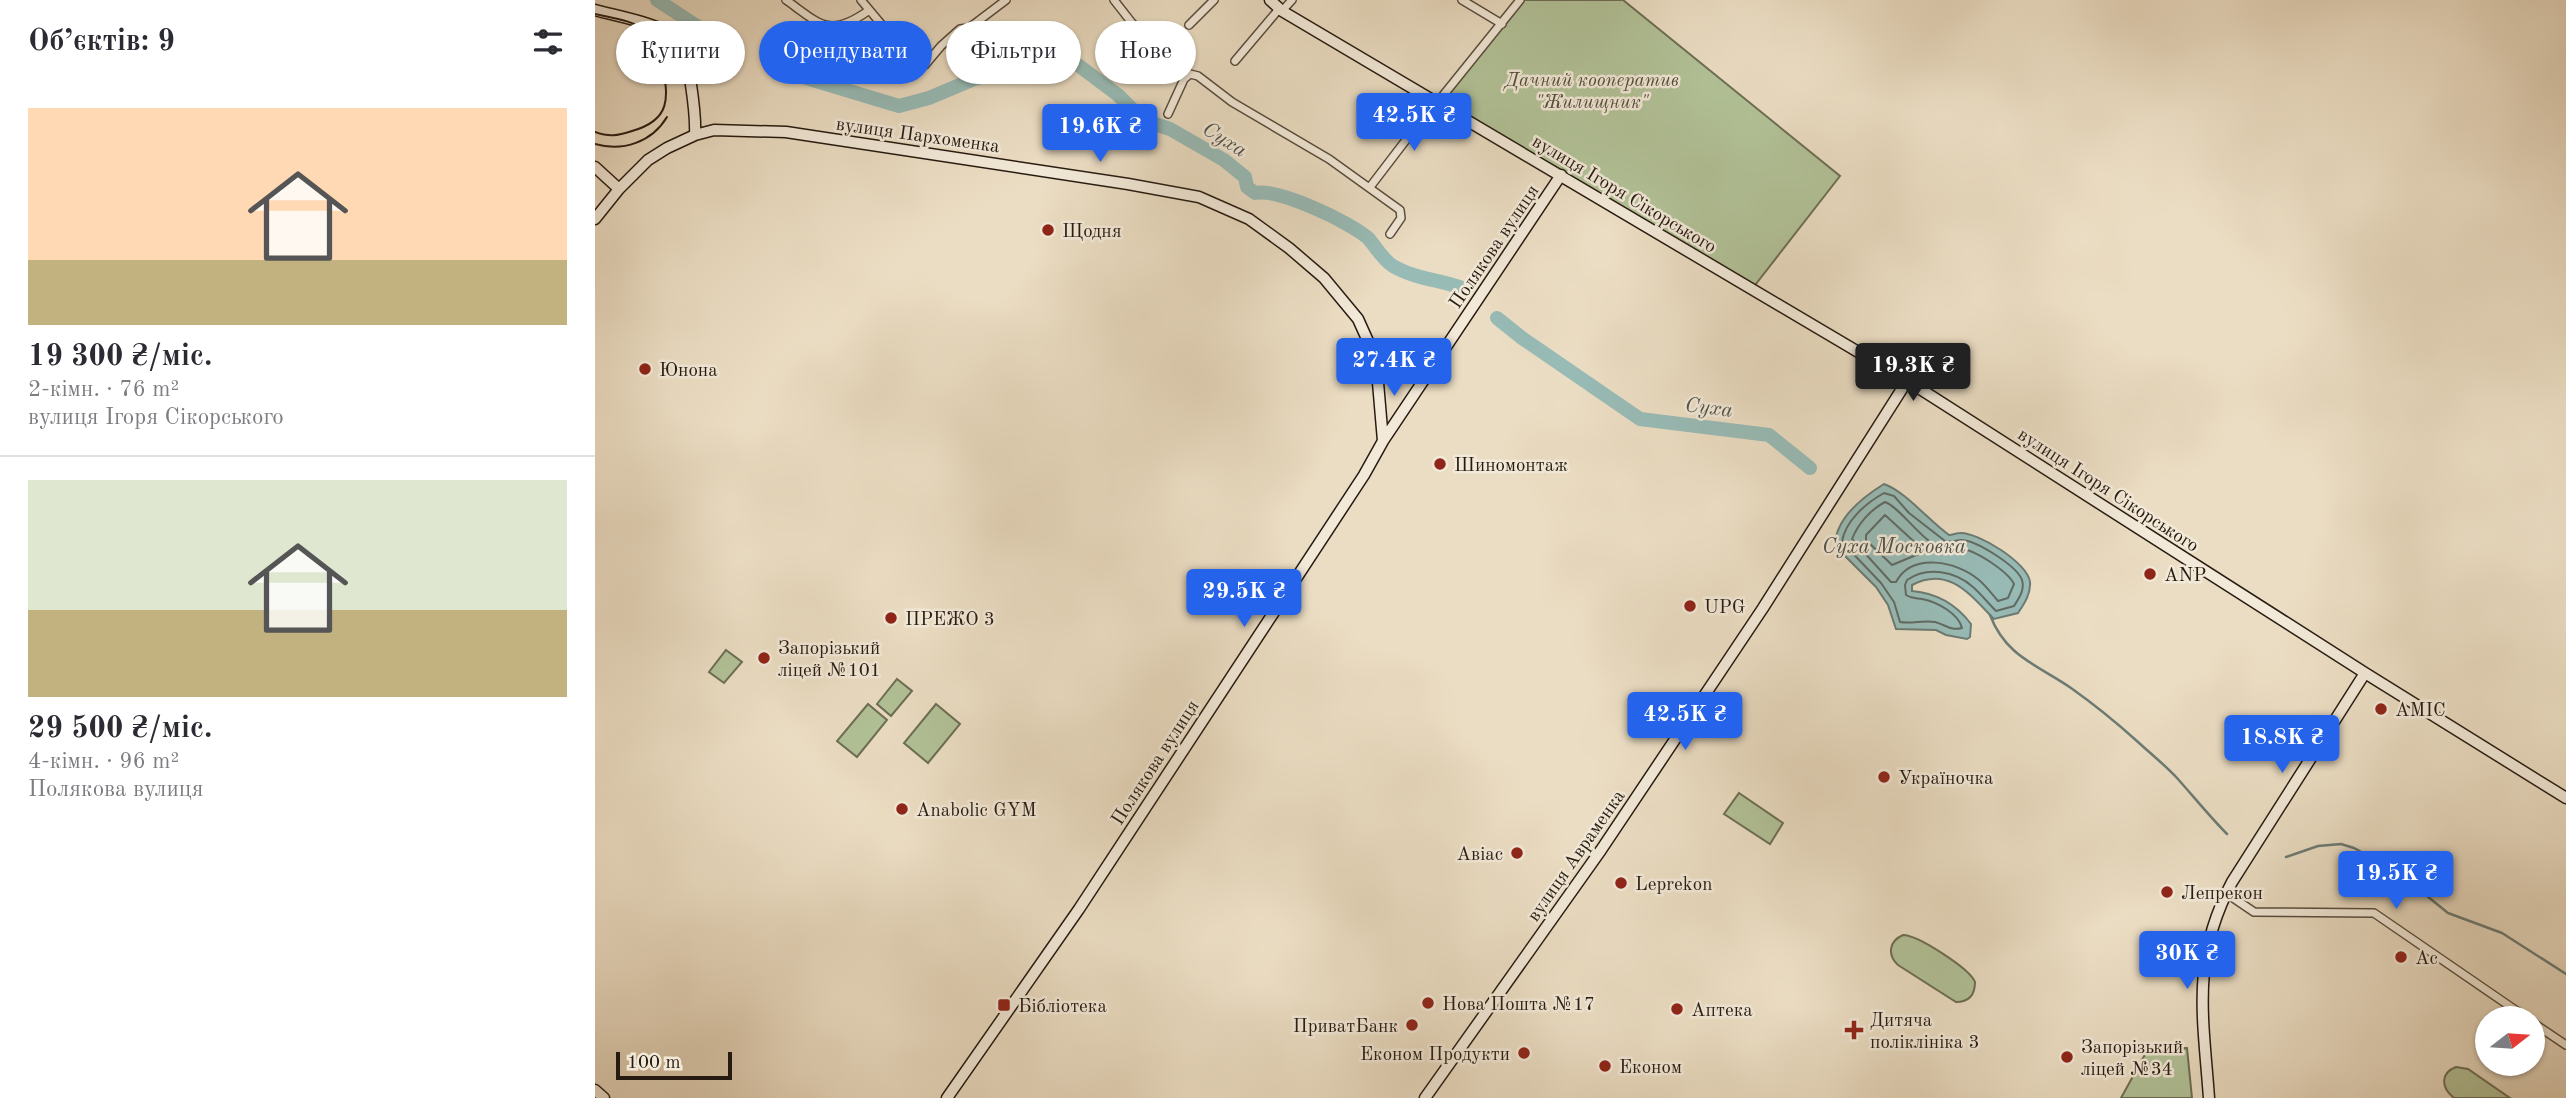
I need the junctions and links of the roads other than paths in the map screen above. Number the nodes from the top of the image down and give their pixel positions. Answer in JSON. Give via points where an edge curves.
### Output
{"nodes":[{"id":1,"x":786,"y":0,"type":"edge"},
{"id":2,"x":861,"y":0,"type":"edge"},
{"id":3,"x":989,"y":0,"type":"edge"},
{"id":4,"x":1006,"y":0,"type":"edge"},
{"id":5,"x":1114,"y":0,"type":"edge"},
{"id":6,"x":1214,"y":0,"type":"edge"},
{"id":7,"x":1270,"y":0,"type":"edge"},
{"id":8,"x":1292,"y":0,"type":"edge"},
{"id":9,"x":1462,"y":0,"type":"edge"},
{"id":10,"x":1520,"y":0,"type":"edge"},
{"id":11,"x":995,"y":9,"type":"junction"},
{"id":12,"x":595,"y":10,"type":"edge"},
{"id":13,"x":1281,"y":10,"type":"junction"},
{"id":14,"x":868,"y":11,"type":"junction"},
{"id":15,"x":1130,"y":21,"type":"edge"},
{"id":16,"x":1193,"y":21,"type":"edge"},
{"id":17,"x":1502,"y":24,"type":"junction"},
{"id":18,"x":1235,"y":61,"type":"dead end"},
{"id":19,"x":1196,"y":76,"type":"edge"},
{"id":20,"x":1182,"y":84,"type":"edge"},
{"id":21,"x":1436,"y":103,"type":"junction"},
{"id":22,"x":1168,"y":114,"type":"dead end"},
{"id":23,"x":695,"y":135,"type":"junction"},
{"id":24,"x":595,"y":167,"type":"edge"},
{"id":25,"x":1562,"y":175,"type":"junction"},
{"id":26,"x":1370,"y":187,"type":"junction"},
{"id":27,"x":619,"y":188,"type":"junction"},
{"id":28,"x":595,"y":219,"type":"edge"},
{"id":29,"x":1390,"y":234,"type":"dead end"},
{"id":30,"x":1440,"y":357,"type":"junction"},
{"id":31,"x":1375,"y":359,"type":"junction"},
{"id":32,"x":1907,"y":381,"type":"junction"},
{"id":33,"x":1383,"y":441,"type":"junction"},
{"id":34,"x":2365,"y":673,"type":"junction"},
{"id":35,"x":2566,"y":798,"type":"edge"},
{"id":36,"x":2226,"y":893,"type":"junction"},
{"id":37,"x":2510,"y":1006,"type":"edge"},
{"id":38,"x":2545,"y":1031,"type":"edge"},
{"id":39,"x":2566,"y":1045,"type":"edge"},
{"id":40,"x":595,"y":1090,"type":"edge"},
{"id":41,"x":604,"y":1098,"type":"edge"},
{"id":42,"x":947,"y":1098,"type":"edge"},
{"id":43,"x":1425,"y":1098,"type":"edge"},
{"id":44,"x":2209,"y":1098,"type":"edge"}],
"edges":[{"from":1,"to":14,"type":"street","via":[[831,27],[850,23]]},
{"from":2,"to":14,"type":"street"},
{"from":3,"to":11,"type":"street"},
{"from":4,"to":11,"type":"street"},
{"from":5,"to":15,"type":"street"},
{"from":6,"to":16,"type":"street"},
{"from":7,"to":13,"type":"street","name":"вулиця Ігоря Сікорського"},
{"from":8,"to":13,"type":"street"},
{"from":9,"to":17,"type":"street"},
{"from":10,"to":17,"type":"street"},
{"from":11,"to":14,"type":"street","via":[[969,28],[960,29],[918,68]]},
{"from":12,"to":23,"type":"street","via":[[666,31],[679,40],[694,106]]},
{"from":13,"to":18,"type":"street"},
{"from":13,"to":21,"type":"street","name":"вулиця Ігоря Сікорського"},
{"from":17,"to":21,"type":"street"},
{"from":19,"to":26,"type":"street"},
{"from":20,"to":22,"type":"street"},
{"from":21,"to":25,"type":"street","name":"вулиця Ігоря Сікорського"},
{"from":21,"to":26,"type":"street"},
{"from":23,"to":27,"type":"street","name":"вулиця Пархоменка","via":[[648,160]]},
{"from":23,"to":31,"type":"street","name":"вулиця Пархоменка","via":[[714,130],[786,132],[1199,197],[1249,219],[1324,278],[1358,319]]},
{"from":24,"to":27,"type":"street"},
{"from":25,"to":30,"type":"street","name":"Полякова вулиця"},
{"from":25,"to":32,"type":"street","name":"вулиця Ігоря Сікорського"},
{"from":26,"to":29,"type":"street","via":[[1400,210],[1401,218]]},
{"from":27,"to":28,"type":"street","name":"вулиця Пархоменка"},
{"from":30,"to":31,"type":"street","via":[[1403,348]]},
{"from":30,"to":33,"type":"street","name":"Полякова вулиця"},
{"from":31,"to":33,"type":"street"},
{"from":32,"to":34,"type":"street","name":"вулиця Ігоря Сікорського"},
{"from":32,"to":43,"type":"street","name":"вулиця Авраменка","via":[[1601,850]]},
{"from":33,"to":42,"type":"street","name":"Полякова вулиця","via":[[1079,909]]},
{"from":34,"to":35,"type":"street","name":"вулиця Ігоря Сікорського"},
{"from":34,"to":36,"type":"street"},
{"from":36,"to":37,"type":"street","via":[[2254,912],[2374,913]]},
{"from":36,"to":44,"type":"street","via":[[2215,915],[2203,965]]},
{"from":38,"to":39,"type":"street"},
{"from":40,"to":41,"type":"street"}]}
